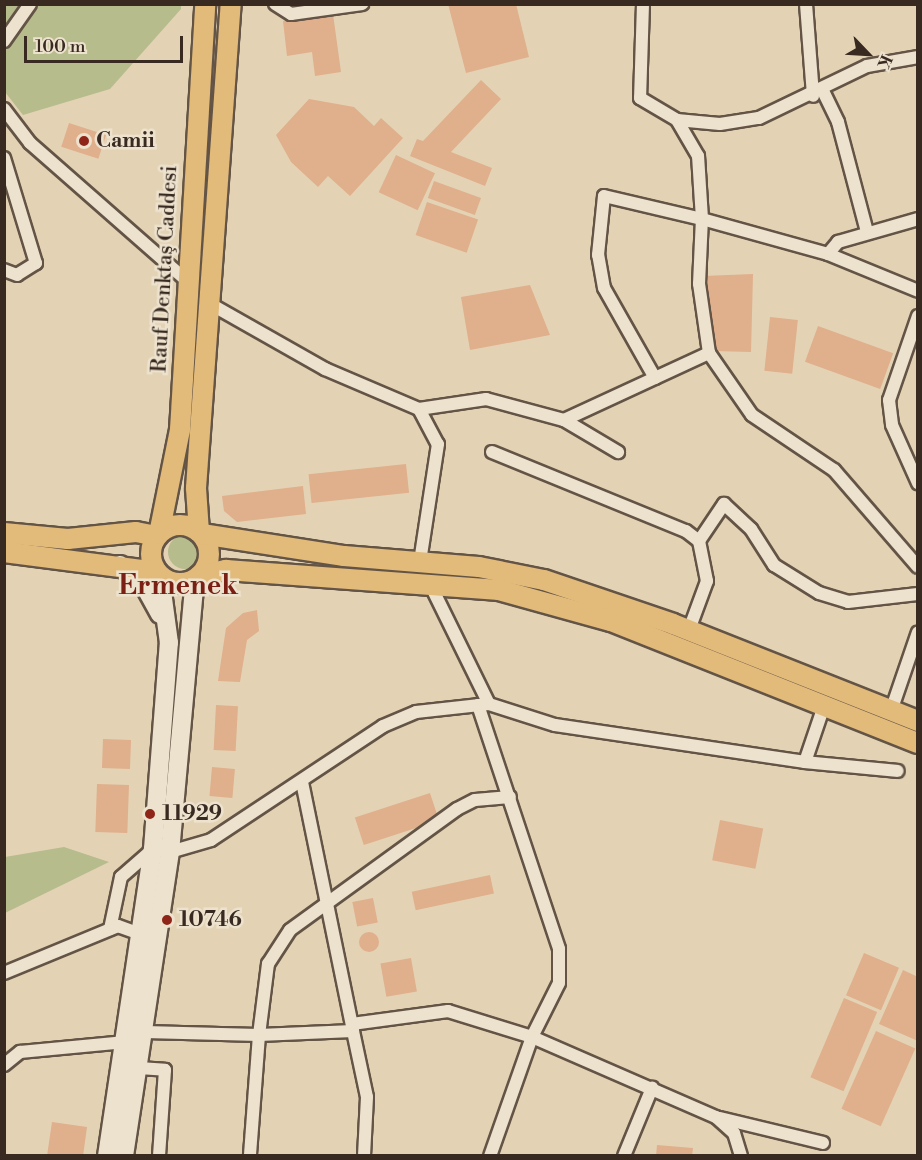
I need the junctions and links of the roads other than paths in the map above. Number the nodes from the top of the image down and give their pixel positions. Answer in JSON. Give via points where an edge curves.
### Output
{"nodes":[{"id":1,"x":30,"y":4,"type":"edge"},
{"id":2,"x":205,"y":4,"type":"edge"},
{"id":3,"x":231,"y":4,"type":"edge"},
{"id":4,"x":275,"y":4,"type":"edge"},
{"id":5,"x":362,"y":4,"type":"edge"},
{"id":6,"x":643,"y":4,"type":"edge"},
{"id":7,"x":806,"y":4,"type":"edge"},
{"id":8,"x":4,"y":41,"type":"edge"},
{"id":9,"x":918,"y":57,"type":"edge"},
{"id":10,"x":818,"y":93,"type":"junction"},
{"id":11,"x":4,"y":109,"type":"edge"},
{"id":12,"x":677,"y":120,"type":"junction"},
{"id":13,"x":4,"y":158,"type":"edge"},
{"id":14,"x":702,"y":219,"type":"junction"},
{"id":15,"x":918,"y":219,"type":"edge"},
{"id":16,"x":867,"y":232,"type":"junction"},
{"id":17,"x":828,"y":254,"type":"junction"},
{"id":18,"x":4,"y":270,"type":"edge"},
{"id":19,"x":188,"y":282,"type":"junction"},
{"id":20,"x":918,"y":291,"type":"edge"},
{"id":21,"x":212,"y":305,"type":"junction"},
{"id":22,"x":918,"y":316,"type":"edge"},
{"id":23,"x":710,"y":352,"type":"junction"},
{"id":24,"x":655,"y":378,"type":"junction"},
{"id":25,"x":419,"y":408,"type":"junction"},
{"id":26,"x":564,"y":420,"type":"junction"},
{"id":27,"x":492,"y":452,"type":"dead end"},
{"id":28,"x":618,"y":452,"type":"dead end"},
{"id":29,"x":918,"y":483,"type":"edge"},
{"id":30,"x":4,"y":533,"type":"edge"},
{"id":31,"x":200,"y":533,"type":"junction"},
{"id":32,"x":158,"y":535,"type":"junction"},
{"id":33,"x":699,"y":541,"type":"junction"},
{"id":34,"x":4,"y":552,"type":"edge"},
{"id":35,"x":420,"y":561,"type":"junction"},
{"id":36,"x":118,"y":564,"type":"junction"},
{"id":37,"x":918,"y":567,"type":"edge"},
{"id":38,"x":159,"y":574,"type":"junction"},
{"id":39,"x":197,"y":577,"type":"junction"},
{"id":40,"x":429,"y":582,"type":"junction"},
{"id":41,"x":918,"y":594,"type":"edge"},
{"id":42,"x":689,"y":630,"type":"junction"},
{"id":43,"x":918,"y":632,"type":"edge"},
{"id":44,"x":169,"y":643,"type":"junction"},
{"id":45,"x":484,"y":704,"type":"junction"},
{"id":46,"x":824,"y":706,"type":"junction"},
{"id":47,"x":891,"y":711,"type":"junction"},
{"id":48,"x":918,"y":721,"type":"edge"},
{"id":49,"x":918,"y":743,"type":"edge"},
{"id":50,"x":805,"y":762,"type":"junction"},
{"id":51,"x":898,"y":771,"type":"dead end"},
{"id":52,"x":302,"y":782,"type":"junction"},
{"id":53,"x":510,"y":797,"type":"junction"},
{"id":54,"x":161,"y":850,"type":"junction"},
{"id":55,"x":330,"y":901,"type":"junction"},
{"id":56,"x":110,"y":929,"type":"junction"},
{"id":57,"x":142,"y":935,"type":"junction"},
{"id":58,"x":4,"y":973,"type":"edge"},
{"id":59,"x":353,"y":1028,"type":"junction"},
{"id":60,"x":145,"y":1032,"type":"junction"},
{"id":61,"x":259,"y":1035,"type":"junction"},
{"id":62,"x":532,"y":1037,"type":"junction"},
{"id":63,"x":126,"y":1042,"type":"junction"},
{"id":64,"x":4,"y":1065,"type":"edge"},
{"id":65,"x":138,"y":1068,"type":"junction"},
{"id":66,"x":652,"y":1088,"type":"junction"},
{"id":67,"x":716,"y":1117,"type":"junction"},
{"id":68,"x":823,"y":1143,"type":"dead end"},
{"id":69,"x":493,"y":1154,"type":"edge"},
{"id":70,"x":107,"y":1155,"type":"edge"},
{"id":71,"x":124,"y":1155,"type":"edge"},
{"id":72,"x":159,"y":1155,"type":"edge"},
{"id":73,"x":250,"y":1155,"type":"edge"},
{"id":74,"x":364,"y":1155,"type":"edge"},
{"id":75,"x":624,"y":1155,"type":"edge"},
{"id":76,"x":741,"y":1155,"type":"edge"}],
"edges":[{"from":1,"to":8,"type":"street"},
{"from":2,"to":19,"type":"main road","name":"Rauf Denktaş Caddesi"},
{"from":3,"to":21,"type":"main road"},
{"from":4,"to":5,"type":"street","via":[[291,14]]},
{"from":6,"to":12,"type":"street","via":[[640,98]]},
{"from":7,"to":10,"type":"street"},
{"from":9,"to":10,"type":"street","via":[[867,66]]},
{"from":10,"to":12,"type":"street","via":[[746,121]]},
{"from":10,"to":16,"type":"street","via":[[838,122]]},
{"from":11,"to":19,"type":"street","via":[[30,143]]},
{"from":12,"to":14,"type":"street","via":[[698,156]]},
{"from":13,"to":18,"type":"street","via":[[36,263],[17,275]]},
{"from":14,"to":17,"type":"street"},
{"from":14,"to":23,"type":"street","via":[[699,284]]},
{"from":14,"to":24,"type":"street","via":[[604,196],[601,277]]},
{"from":15,"to":16,"type":"street"},
{"from":16,"to":17,"type":"street","via":[[838,242]]},
{"from":17,"to":20,"type":"street"},
{"from":19,"to":32,"type":"main road","name":"Rauf Denktaş Caddesi","via":[[176,463]]},
{"from":21,"to":25,"type":"street","via":[[325,369]]},
{"from":21,"to":31,"type":"main road","via":[[196,488]]},
{"from":22,"to":29,"type":"street","via":[[889,400],[892,425]]},
{"from":23,"to":24,"type":"street"},
{"from":23,"to":37,"type":"street","via":[[752,415],[834,470]]},
{"from":24,"to":26,"type":"street"},
{"from":25,"to":26,"type":"street","via":[[486,399]]},
{"from":25,"to":35,"type":"street","via":[[438,444]]},
{"from":26,"to":28,"type":"street"},
{"from":27,"to":33,"type":"street","via":[[686,531]]},
{"from":30,"to":32,"type":"main road","via":[[68,539],[136,532]]},
{"from":31,"to":32,"type":"main road","via":[[179,525]]},
{"from":31,"to":35,"type":"main road","via":[[345,556]]},
{"from":31,"to":39,"type":"main road","via":[[209,555]]},
{"from":32,"to":38,"type":"main road","via":[[151,552]]},
{"from":33,"to":41,"type":"street","via":[[724,504],[751,529],[774,565],[819,593],[848,602]]},
{"from":33,"to":42,"type":"street","via":[[707,581]]},
{"from":34,"to":36,"type":"main road"},
{"from":35,"to":42,"type":"main road","via":[[544,580]]},
{"from":36,"to":38,"type":"main road"},
{"from":36,"to":44,"type":"street","via":[[157,601]]},
{"from":38,"to":39,"type":"main road","via":[[176,583]]},
{"from":38,"to":44,"type":"street"},
{"from":39,"to":40,"type":"main road","via":[[226,570]]},
{"from":39,"to":54,"type":"street"},
{"from":40,"to":45,"type":"street"},
{"from":40,"to":46,"type":"main road","via":[[499,590],[611,621]]},
{"from":42,"to":47,"type":"main road"},
{"from":43,"to":47,"type":"street"},
{"from":44,"to":54,"type":"street"},
{"from":45,"to":50,"type":"street","via":[[555,725]]},
{"from":45,"to":52,"type":"street","via":[[416,712],[384,726]]},
{"from":45,"to":53,"type":"street"},
{"from":46,"to":49,"type":"main road"},
{"from":46,"to":50,"type":"street"},
{"from":47,"to":48,"type":"main road"},
{"from":50,"to":51,"type":"street"},
{"from":52,"to":54,"type":"street","via":[[211,840]]},
{"from":52,"to":55,"type":"street"},
{"from":53,"to":55,"type":"street","via":[[466,803]]},
{"from":53,"to":62,"type":"street","via":[[561,958],[555,994]]},
{"from":54,"to":56,"type":"street","via":[[121,877]]},
{"from":54,"to":57,"type":"street"},
{"from":54,"to":60,"type":"street"},
{"from":55,"to":59,"type":"street"},
{"from":55,"to":61,"type":"street","via":[[290,930],[272,955],[263,983]]},
{"from":56,"to":57,"type":"street","via":[[127,926]]},
{"from":56,"to":58,"type":"street"},
{"from":57,"to":63,"type":"street"},
{"from":59,"to":61,"type":"street"},
{"from":59,"to":62,"type":"street","via":[[448,1011]]},
{"from":59,"to":74,"type":"street","via":[[367,1096]]},
{"from":60,"to":61,"type":"street"},
{"from":60,"to":65,"type":"street"},
{"from":61,"to":73,"type":"street"},
{"from":62,"to":66,"type":"street"},
{"from":62,"to":69,"type":"street"},
{"from":63,"to":64,"type":"street","via":[[20,1053]]},
{"from":63,"to":70,"type":"street"},
{"from":65,"to":71,"type":"street"},
{"from":65,"to":72,"type":"street","via":[[165,1070]]},
{"from":66,"to":67,"type":"street"},
{"from":66,"to":75,"type":"street"},
{"from":67,"to":68,"type":"street"},
{"from":67,"to":76,"type":"street","via":[[734,1133]]}]}
